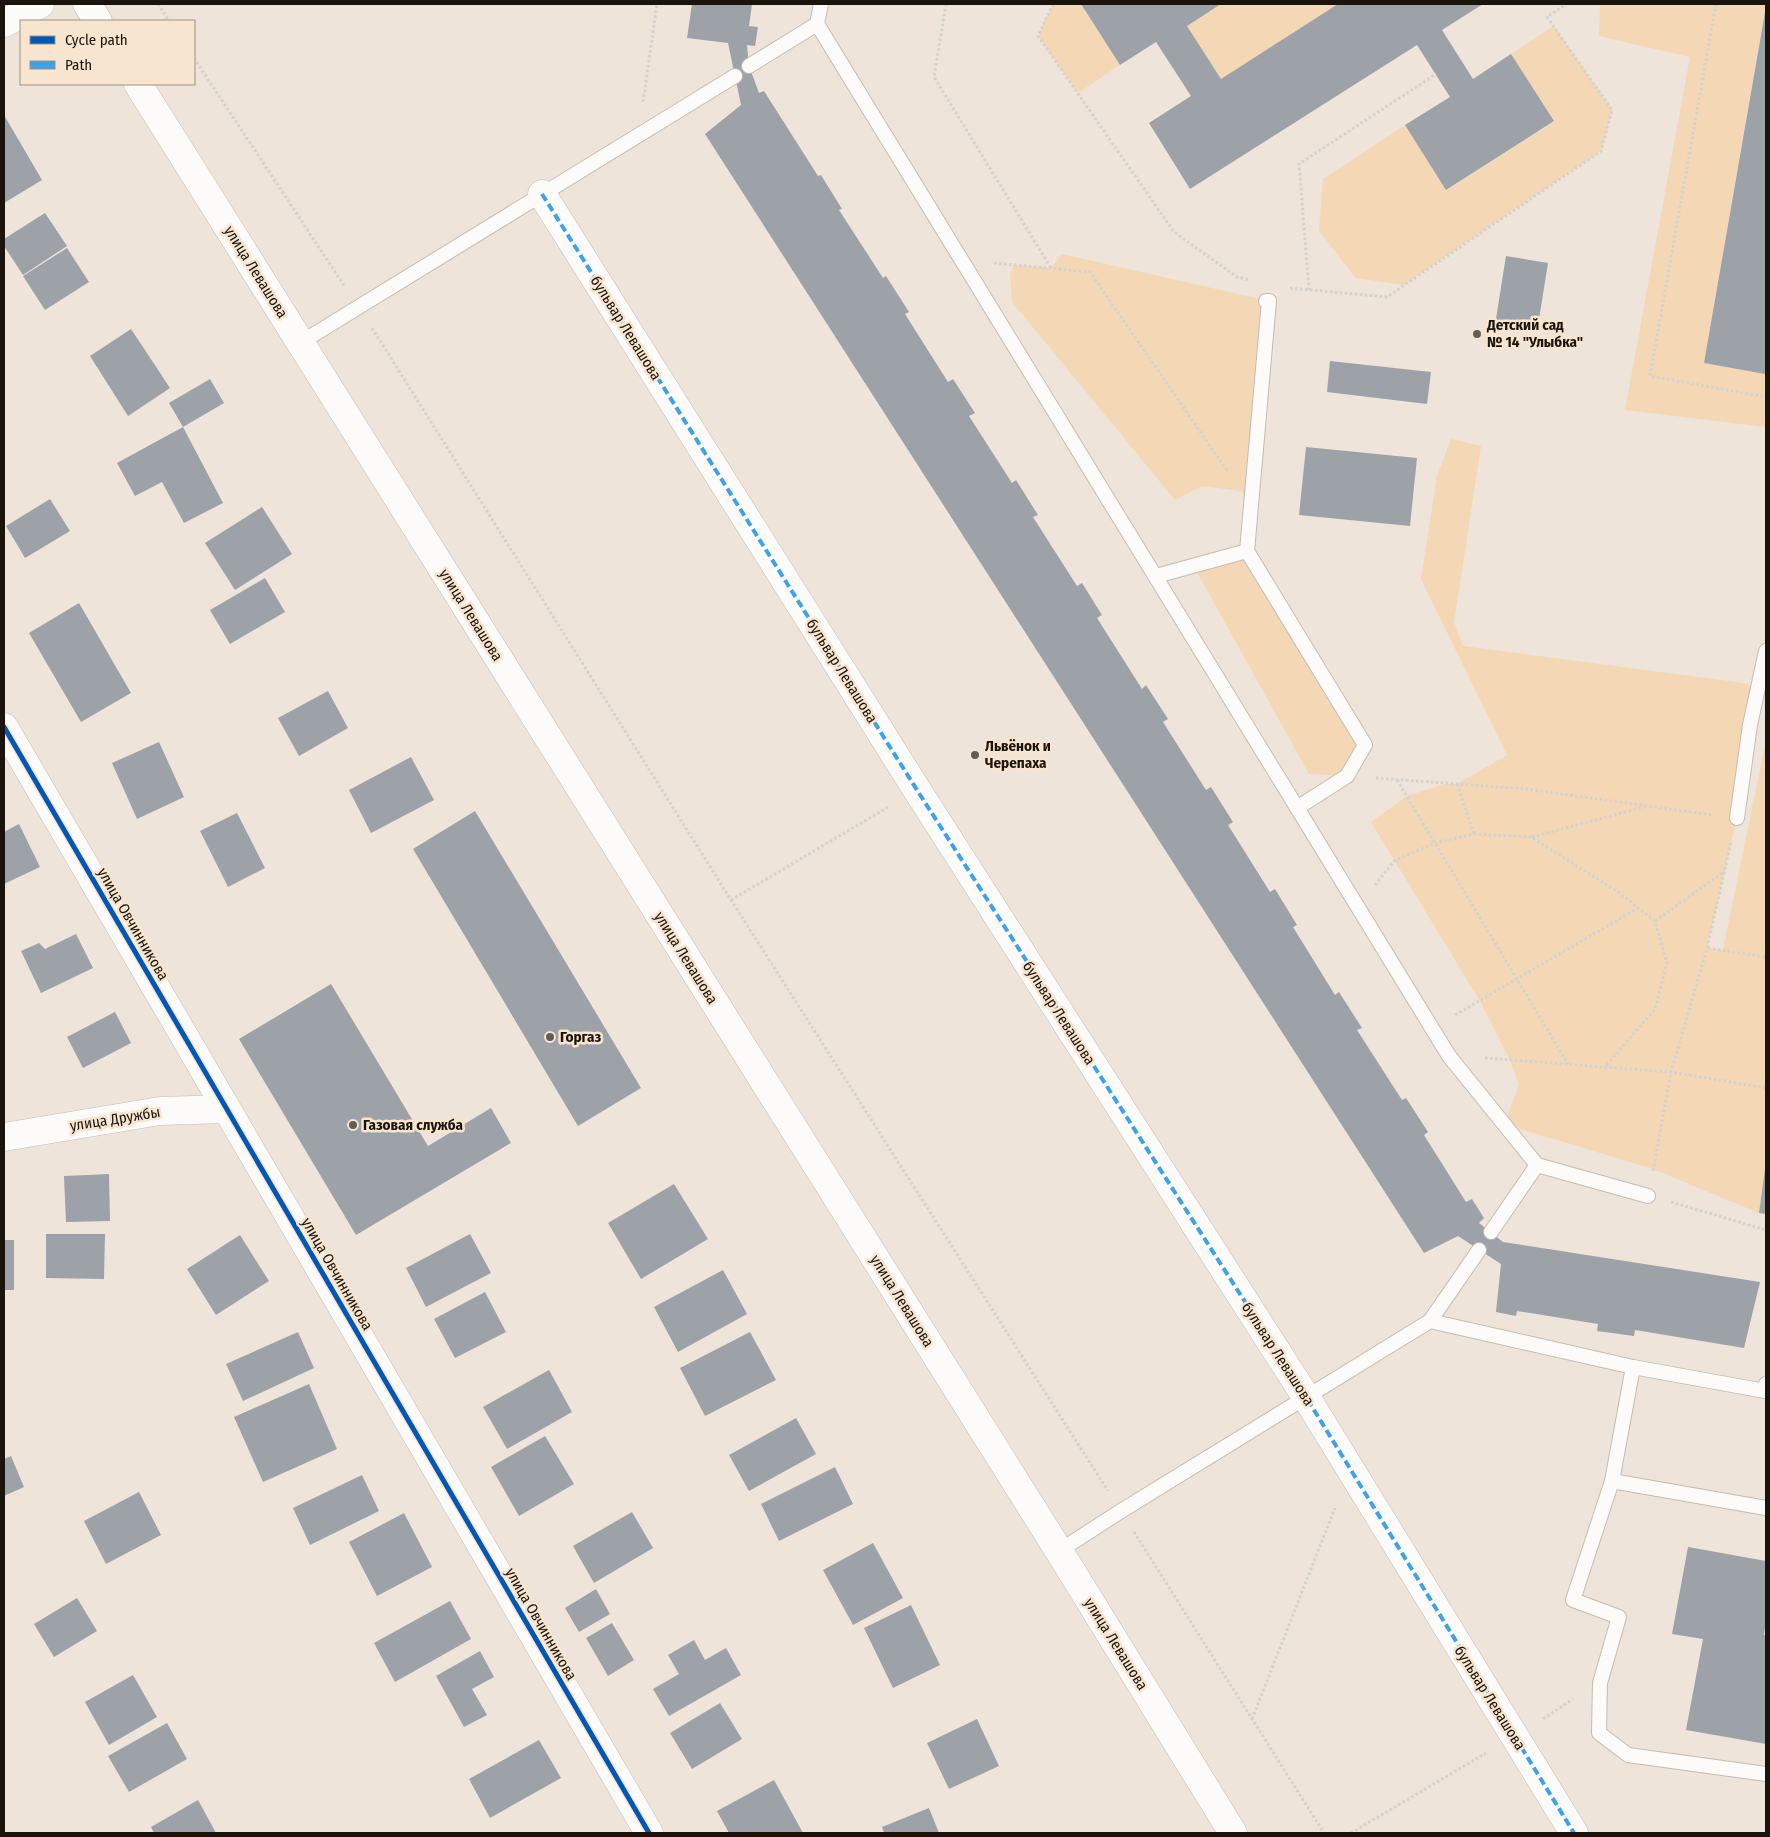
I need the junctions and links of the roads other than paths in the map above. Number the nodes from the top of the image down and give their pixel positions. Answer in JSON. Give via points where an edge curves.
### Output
{"nodes":[{"id":1,"x":40,"y":4,"type":"edge"},
{"id":2,"x":87,"y":4,"type":"edge"},
{"id":3,"x":821,"y":4,"type":"edge"},
{"id":4,"x":97,"y":20,"type":"edge"},
{"id":5,"x":4,"y":23,"type":"edge"},
{"id":6,"x":817,"y":24,"type":"junction"},
{"id":7,"x":749,"y":66,"type":"dead end"},
{"id":8,"x":735,"y":76,"type":"dead end"},
{"id":9,"x":139,"y":85,"type":"edge"},
{"id":10,"x":542,"y":194,"type":"junction"},
{"id":11,"x":1266,"y":301,"type":"dead end"},
{"id":12,"x":300,"y":343,"type":"junction"},
{"id":13,"x":1247,"y":551,"type":"junction"},
{"id":14,"x":1156,"y":576,"type":"junction"},
{"id":15,"x":1766,"y":651,"type":"edge"},
{"id":16,"x":4,"y":727,"type":"edge"},
{"id":17,"x":1298,"y":808,"type":"junction"},
{"id":18,"x":1736,"y":818,"type":"road end"},
{"id":19,"x":226,"y":1109,"type":"junction"},
{"id":20,"x":4,"y":1137,"type":"edge"},
{"id":21,"x":1537,"y":1165,"type":"junction"},
{"id":22,"x":1648,"y":1196,"type":"road end"},
{"id":23,"x":1491,"y":1232,"type":"dead end"},
{"id":24,"x":1479,"y":1250,"type":"dead end"},
{"id":25,"x":1430,"y":1321,"type":"junction"},
{"id":26,"x":1633,"y":1367,"type":"junction"},
{"id":27,"x":1766,"y":1384,"type":"edge"},
{"id":28,"x":1306,"y":1397,"type":"junction"},
{"id":29,"x":1612,"y":1481,"type":"junction"},
{"id":30,"x":1766,"y":1508,"type":"edge"},
{"id":31,"x":1059,"y":1551,"type":"junction"},
{"id":32,"x":1766,"y":1774,"type":"edge"},
{"id":33,"x":649,"y":1833,"type":"edge"},
{"id":34,"x":1233,"y":1833,"type":"edge"},
{"id":35,"x":1574,"y":1833,"type":"edge"}],
"edges":[{"from":1,"to":5,"type":"street"},
{"from":2,"to":4,"type":"street"},
{"from":3,"to":6,"type":"lane"},
{"from":6,"to":7,"type":"lane"},
{"from":6,"to":14,"type":"lane"},
{"from":8,"to":10,"type":"lane"},
{"from":9,"to":12,"type":"street","name":"улица Левашова"},
{"from":10,"to":12,"type":"lane"},
{"from":10,"to":28,"type":"street","name":"бульвар Левашова","via":[[917,790]]},
{"from":11,"to":13,"type":"lane","via":[[1270,301]]},
{"from":12,"to":31,"type":"street","name":"улица Левашова"},
{"from":13,"to":14,"type":"lane"},
{"from":13,"to":17,"type":"lane","via":[[1365,745],[1347,776]]},
{"from":14,"to":17,"type":"lane"},
{"from":15,"to":18,"type":"lane","via":[[1750,725]]},
{"from":16,"to":19,"type":"street","name":"улица Овчинникова"},
{"from":17,"to":21,"type":"lane","via":[[1449,1056]]},
{"from":19,"to":20,"type":"street","name":"улица Дружбы","via":[[160,1112]]},
{"from":19,"to":33,"type":"street","name":"улица Овчинникова"},
{"from":21,"to":22,"type":"lane"},
{"from":21,"to":23,"type":"lane"},
{"from":24,"to":25,"type":"lane"},
{"from":25,"to":26,"type":"lane"},
{"from":25,"to":28,"type":"lane"},
{"from":26,"to":27,"type":"lane","via":[[1764,1391]]},
{"from":26,"to":29,"type":"lane"},
{"from":28,"to":31,"type":"lane"},
{"from":28,"to":35,"type":"street","name":"бульвар Левашова"},
{"from":29,"to":30,"type":"lane"},
{"from":29,"to":32,"type":"lane","via":[[1573,1600],[1620,1617],[1600,1683],[1599,1733],[1628,1756]]},
{"from":31,"to":34,"type":"street","name":"улица Левашова"}]}
